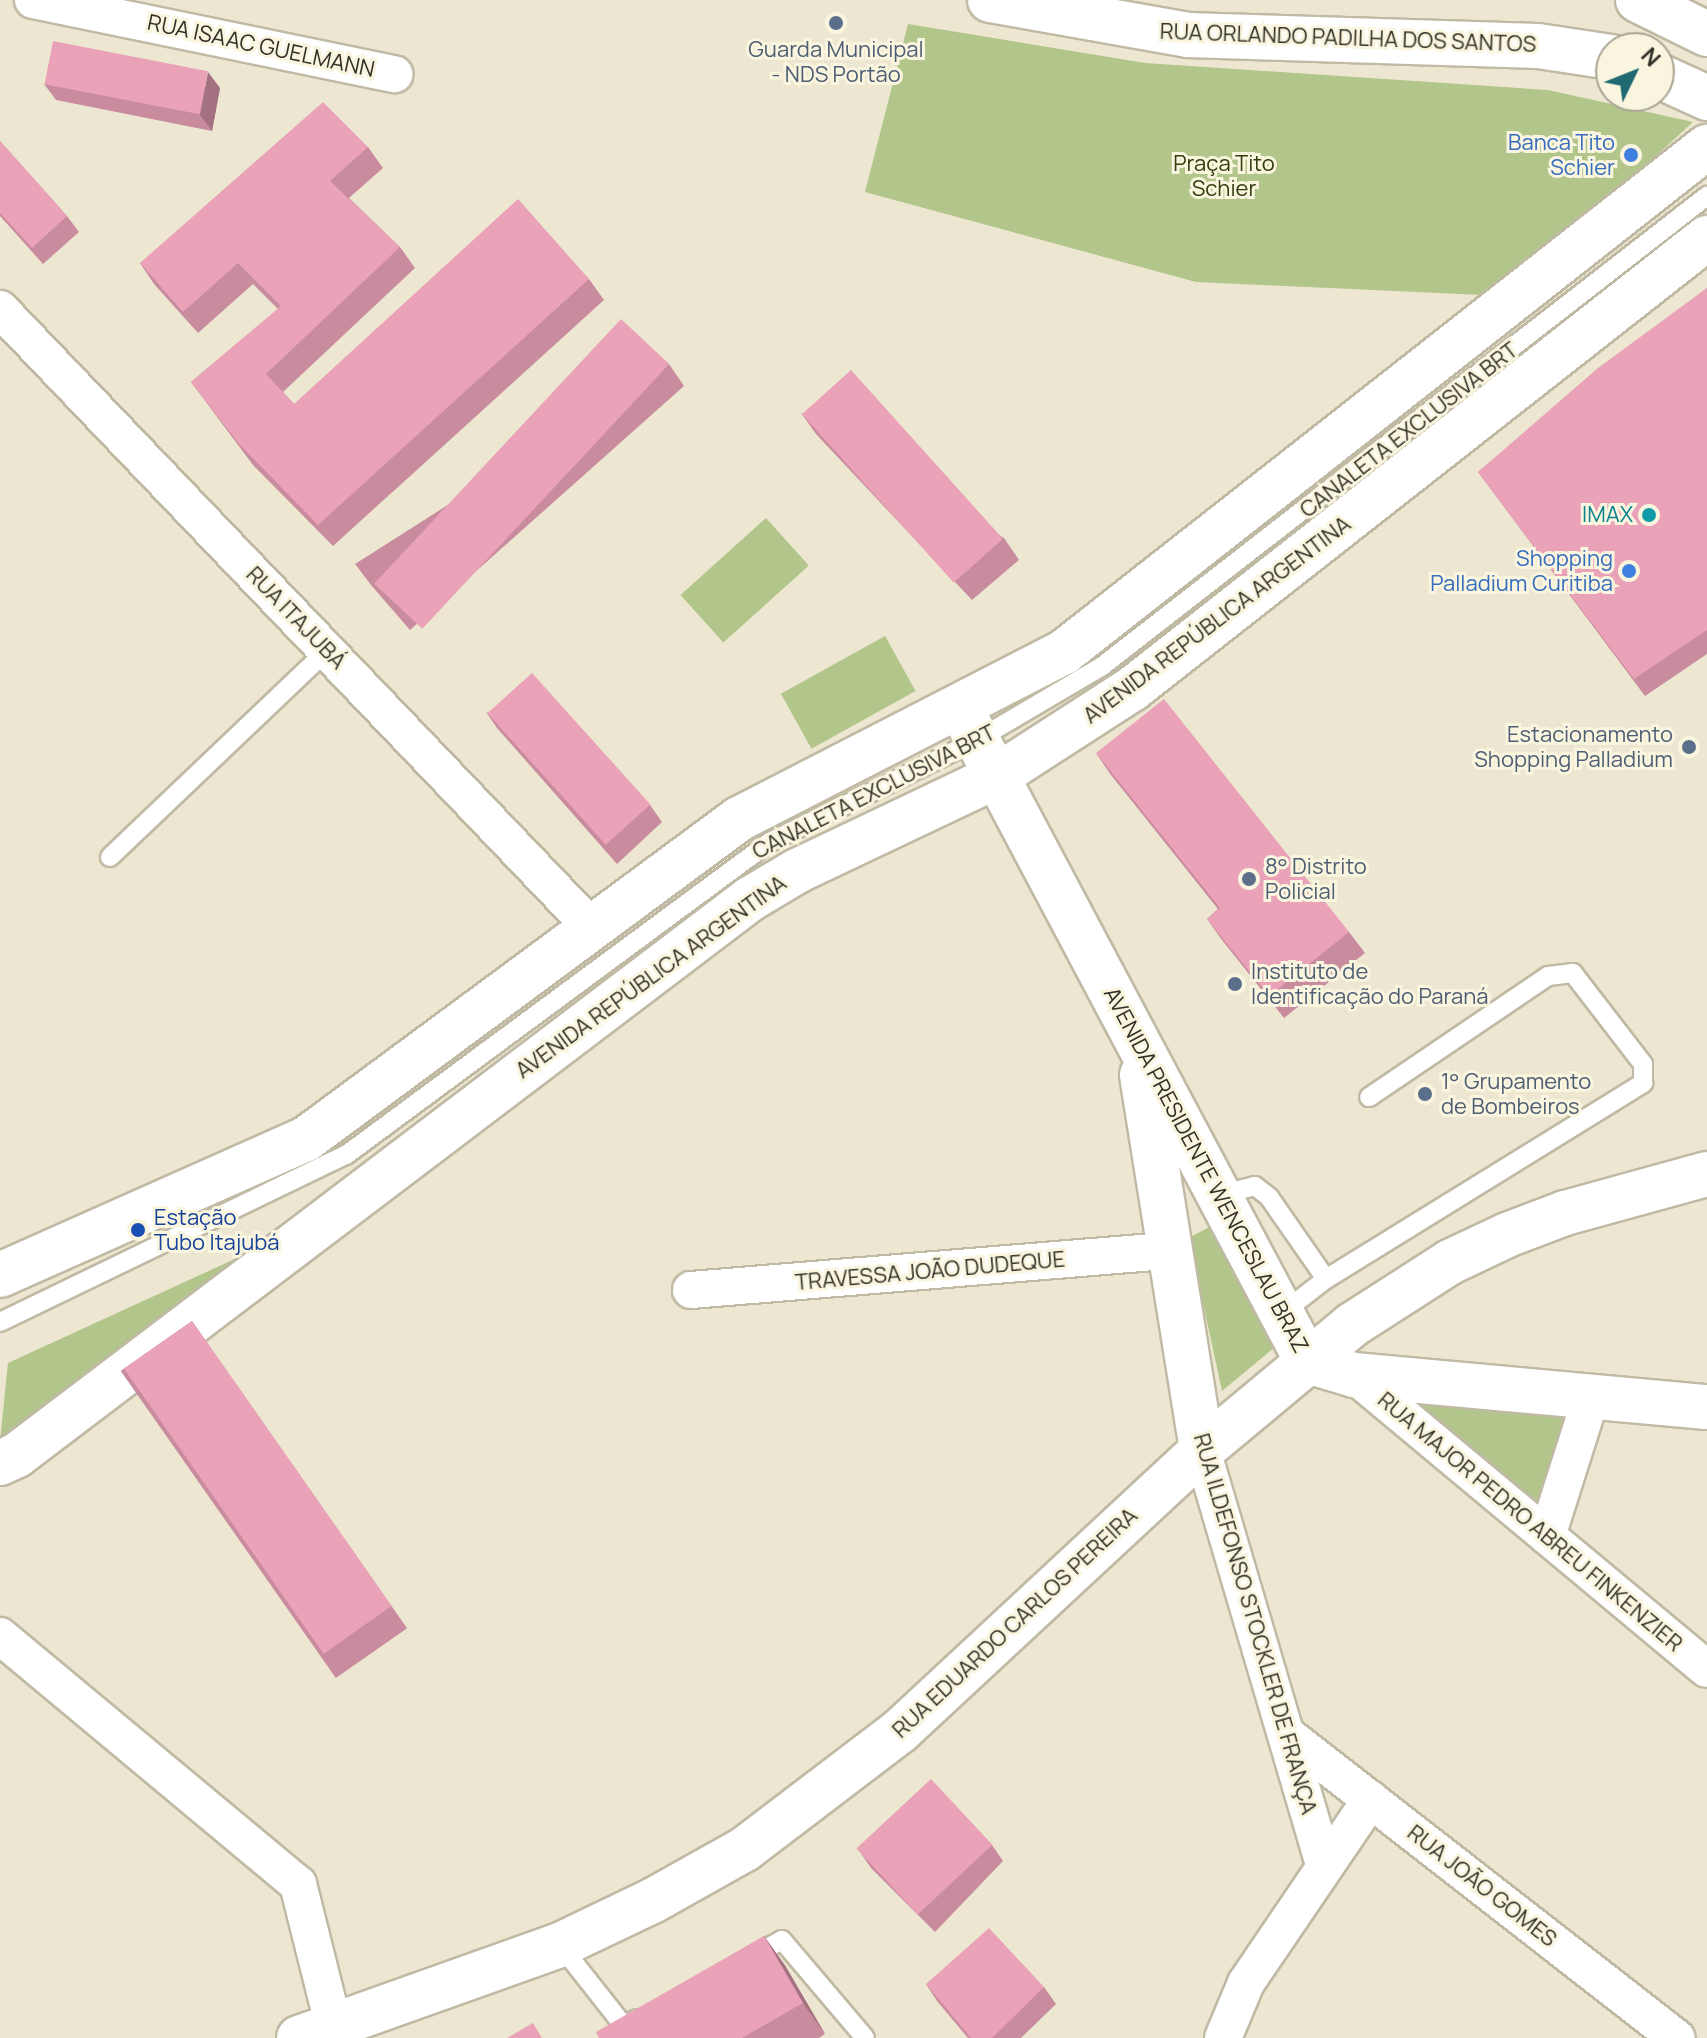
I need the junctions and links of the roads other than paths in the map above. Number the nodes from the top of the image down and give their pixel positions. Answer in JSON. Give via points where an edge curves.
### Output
{"nodes":[{"id":1,"x":33,"y":0,"type":"edge"},
{"id":2,"x":990,"y":0,"type":"edge"},
{"id":3,"x":1638,"y":0,"type":"edge"},
{"id":4,"x":1707,"y":34,"type":"edge"},
{"id":5,"x":1595,"y":55,"type":"edge"},
{"id":6,"x":394,"y":74,"type":"dead end"},
{"id":7,"x":1675,"y":83,"type":"edge"},
{"id":8,"x":1707,"y":98,"type":"edge"},
{"id":9,"x":1707,"y":147,"type":"edge"},
{"id":10,"x":1707,"y":196,"type":"edge"},
{"id":11,"x":1707,"y":238,"type":"edge"},
{"id":12,"x":5,"y":325,"type":"edge"},
{"id":13,"x":327,"y":650,"type":"junction"},
{"id":14,"x":978,"y":742,"type":"junction"},
{"id":15,"x":110,"y":857,"type":"dead end"},
{"id":16,"x":591,"y":927,"type":"junction"},
{"id":17,"x":1137,"y":1041,"type":"junction"},
{"id":18,"x":1369,"y":1097,"type":"dead end"},
{"id":19,"x":1707,"y":1174,"type":"edge"},
{"id":20,"x":1219,"y":1195,"type":"junction"},
{"id":21,"x":1170,"y":1251,"type":"junction"},
{"id":22,"x":0,"y":1275,"type":"edge"},
{"id":23,"x":1326,"y":1279,"type":"junction"},
{"id":24,"x":691,"y":1290,"type":"dead end"},
{"id":25,"x":1281,"y":1314,"type":"junction"},
{"id":26,"x":0,"y":1322,"type":"edge"},
{"id":27,"x":1307,"y":1361,"type":"junction"},
{"id":28,"x":1354,"y":1375,"type":"junction"},
{"id":29,"x":1591,"y":1397,"type":"junction"},
{"id":30,"x":1707,"y":1407,"type":"edge"},
{"id":31,"x":1202,"y":1450,"type":"junction"},
{"id":32,"x":0,"y":1463,"type":"edge"},
{"id":33,"x":1547,"y":1536,"type":"junction"},
{"id":34,"x":0,"y":1636,"type":"edge"},
{"id":35,"x":1707,"y":1669,"type":"edge"},
{"id":36,"x":1286,"y":1734,"type":"junction"},
{"id":37,"x":1371,"y":1799,"type":"junction"},
{"id":38,"x":1324,"y":1864,"type":"junction"},
{"id":39,"x":560,"y":1945,"type":"junction"},
{"id":40,"x":729,"y":1969,"type":"edge"},
{"id":41,"x":650,"y":2011,"type":"edge"},
{"id":42,"x":316,"y":2033,"type":"edge"},
{"id":43,"x":865,"y":2038,"type":"edge"},
{"id":44,"x":1223,"y":2038,"type":"edge"},
{"id":45,"x":1677,"y":2038,"type":"edge"}],
"edges":[{"from":1,"to":6,"type":"street","name":"RUA ISAAC GUELMANN"},
{"from":2,"to":5,"type":"street","name":"RUA ORLANDO PADILHA DOS SANTOS","via":[[1188,35],[1538,46]]},
{"from":3,"to":4,"type":"street"},
{"from":7,"to":8,"type":"street"},
{"from":9,"to":14,"type":"street","name":"AVENIDA REPÚBLICA ARGENTINA","via":[[1105,624]]},
{"from":10,"to":14,"type":"lane","name":"CANALETA EXCLUSIVA BRT","via":[[1152,629]]},
{"from":11,"to":14,"type":"street","name":"AVENIDA REPÚBLICA ARGENTINA","via":[[1132,689]]},
{"from":12,"to":13,"type":"street","name":"RUA ITAJUBÁ"},
{"from":13,"to":15,"type":"lane"},
{"from":13,"to":16,"type":"street","name":"RUA ITAJUBÁ"},
{"from":14,"to":16,"type":"street","name":"AVENIDA REPÚBLICA ARGENTINA","via":[[739,819]]},
{"from":14,"to":17,"type":"street","name":"AVENIDA PRESIDENTE WENCESLAU BRAZ"},
{"from":14,"to":26,"type":"lane","name":"CANALETA EXCLUSIVA BRT","via":[[749,856],[346,1155]]},
{"from":14,"to":32,"type":"street","name":"AVENIDA REPÚBLICA ARGENTINA","via":[[762,891]]},
{"from":16,"to":22,"type":"street","name":"AVENIDA REPÚBLICA ARGENTINA","via":[[306,1139]]},
{"from":17,"to":20,"type":"street","name":"AVENIDA PRESIDENTE WENCESLAU BRAZ"},
{"from":17,"to":21,"type":"street","name":"RUA ILDEFONSO STOCKLER DE FRANÇA"},
{"from":18,"to":23,"type":"lane","via":[[1548,976],[1573,973],[1643,1064],[1643,1083]]},
{"from":19,"to":27,"type":"street","name":"RUA EDUARDO CARLOS PEREIRA","via":[[1565,1213],[1507,1235],[1402,1291]]},
{"from":20,"to":23,"type":"lane","via":[[1255,1186]]},
{"from":20,"to":25,"type":"street","name":"AVENIDA PRESIDENTE WENCESLAU BRAZ"},
{"from":21,"to":24,"type":"street","name":"TRAVESSA JOÃO DUDEQUE"},
{"from":21,"to":31,"type":"street","name":"RUA ILDEFONSO STOCKLER DE FRANÇA"},
{"from":23,"to":25,"type":"lane"},
{"from":25,"to":27,"type":"street","name":"AVENIDA PRESIDENTE WENCESLAU BRAZ"},
{"from":27,"to":28,"type":"street","name":"AVENIDA PRESIDENTE WENCESLAU BRAZ"},
{"from":27,"to":31,"type":"street","name":"RUA EDUARDO CARLOS PEREIRA"},
{"from":28,"to":29,"type":"street","name":"AVENIDA PRESIDENTE WENCESLAU BRAZ"},
{"from":28,"to":33,"type":"street","name":"RUA MAJOR PEDRO ABREU FINKENZIER"},
{"from":29,"to":30,"type":"street","name":"AVENIDA PRESIDENTE WENCESLAU BRAZ"},
{"from":29,"to":33,"type":"street"},
{"from":31,"to":36,"type":"street","name":"RUA ILDEFONSO STOCKLER DE FRANÇA"},
{"from":31,"to":39,"type":"street","name":"RUA EDUARDO CARLOS PEREIRA","via":[[900,1731],[810,1804],[696,1877]]},
{"from":33,"to":35,"type":"street","name":"RUA MAJOR PEDRO ABREU FINKENZIER"},
{"from":34,"to":42,"type":"street","via":[[298,1884]]},
{"from":36,"to":37,"type":"street","name":"RUA JOÃO GOMES"},
{"from":36,"to":38,"type":"street","name":"RUA ILDEFONSO STOCKLER DE FRANÇA"},
{"from":37,"to":38,"type":"street"},
{"from":37,"to":45,"type":"street","name":"RUA JOÃO GOMES"},
{"from":38,"to":44,"type":"street","via":[[1246,1983]]},
{"from":39,"to":41,"type":"lane","via":[[624,2026]]},
{"from":39,"to":42,"type":"street","name":"RUA EDUARDO CARLOS PEREIRA"},
{"from":40,"to":43,"type":"lane","via":[[782,1940]]}]}
